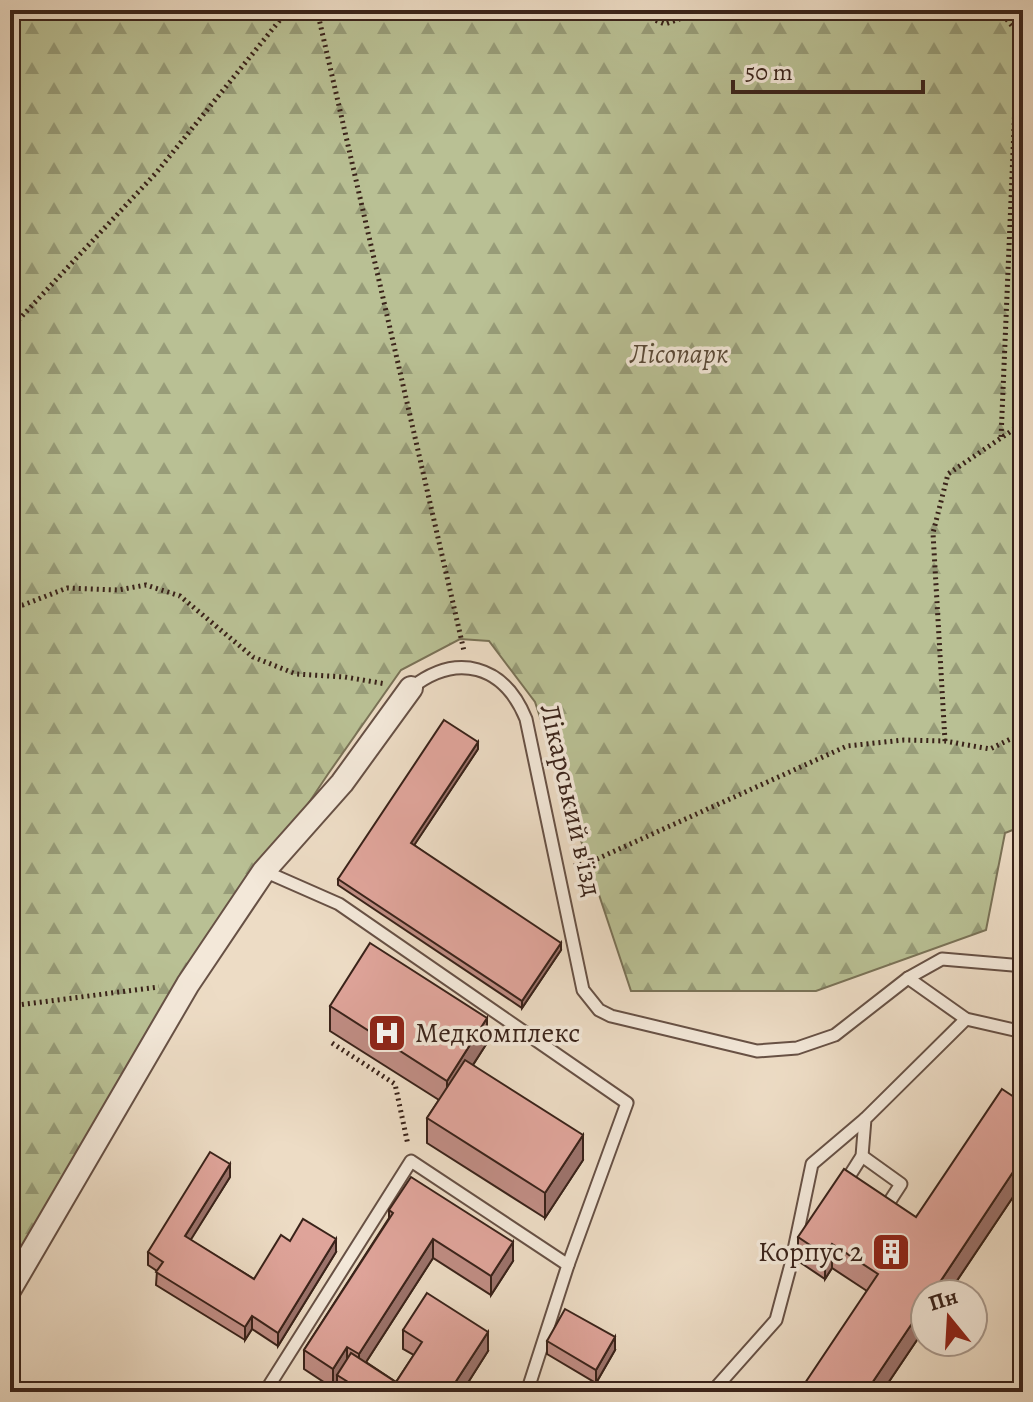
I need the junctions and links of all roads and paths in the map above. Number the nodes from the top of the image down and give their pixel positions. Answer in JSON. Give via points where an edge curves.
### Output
{"nodes":[{"id":1,"x":288,"y":10,"type":"edge"},
{"id":2,"x":317,"y":10,"type":"edge"},
{"id":3,"x":643,"y":10,"type":"edge"},
{"id":4,"x":705,"y":10,"type":"edge"},
{"id":5,"x":999,"y":10,"type":"edge"},
{"id":6,"x":10,"y":329,"type":"edge"},
{"id":7,"x":1023,"y":423,"type":"edge"},
{"id":8,"x":1001,"y":438,"type":"junction"},
{"id":9,"x":10,"y":606,"type":"edge"},
{"id":10,"x":467,"y":667,"type":"junction"},
{"id":11,"x":411,"y":688,"type":"junction"},
{"id":12,"x":1023,"y":733,"type":"edge"},
{"id":13,"x":945,"y":741,"type":"junction"},
{"id":14,"x":264,"y":871,"type":"junction"},
{"id":15,"x":558,"y":871,"type":"junction"},
{"id":16,"x":1023,"y":966,"type":"edge"},
{"id":17,"x":908,"y":978,"type":"junction"},
{"id":18,"x":188,"y":984,"type":"junction"},
{"id":19,"x":10,"y":1006,"type":"edge"},
{"id":20,"x":966,"y":1019,"type":"junction"},
{"id":21,"x":1023,"y":1032,"type":"edge"},
{"id":22,"x":332,"y":1043,"type":"dead end"},
{"id":23,"x":865,"y":1119,"type":"junction"},
{"id":24,"x":862,"y":1156,"type":"junction"},
{"id":25,"x":411,"y":1161,"type":"junction"},
{"id":26,"x":839,"y":1192,"type":"edge"},
{"id":27,"x":888,"y":1204,"type":"edge"},
{"id":28,"x":807,"y":1240,"type":"edge"},
{"id":29,"x":791,"y":1264,"type":"junction"},
{"id":30,"x":568,"y":1265,"type":"junction"},
{"id":31,"x":10,"y":1289,"type":"edge"},
{"id":32,"x":1023,"y":1372,"type":"edge"},
{"id":33,"x":525,"y":1389,"type":"edge"},
{"id":34,"x":265,"y":1392,"type":"edge"},
{"id":35,"x":712,"y":1392,"type":"edge"},
{"id":36,"x":1008,"y":1392,"type":"edge"}],
"edges":[{"from":1,"to":6,"type":"path","via":[[156,173]]},
{"from":2,"to":10,"type":"path"},
{"from":3,"to":4,"type":"path","via":[[665,24]]},
{"from":5,"to":8,"type":"path","via":[[1018,33]]},
{"from":7,"to":8,"type":"path"},
{"from":8,"to":13,"type":"path","via":[[948,474],[933,533]]},
{"from":9,"to":11,"type":"path","via":[[67,588],[146,585],[180,596],[253,657],[296,674]]},
{"from":10,"to":11,"type":"lane","via":[[427,675]]},
{"from":10,"to":15,"type":"lane","name":"Лікарський в'їзд","via":[[505,683],[518,700]]},
{"from":11,"to":14,"type":"street","via":[[342,783]]},
{"from":12,"to":13,"type":"path","via":[[990,749]]},
{"from":13,"to":15,"type":"path","via":[[847,746],[597,859]]},
{"from":14,"to":18,"type":"street"},
{"from":14,"to":30,"type":"lane","via":[[339,904],[627,1103]]},
{"from":15,"to":17,"type":"lane","name":"Лікарський в'їзд","via":[[583,990],[611,1016],[757,1051],[797,1048],[835,1035]]},
{"from":16,"to":17,"type":"lane","name":"Лікарський в'їзд","via":[[942,959]]},
{"from":17,"to":20,"type":"lane"},
{"from":18,"to":19,"type":"path"},
{"from":18,"to":31,"type":"street"},
{"from":20,"to":21,"type":"lane"},
{"from":20,"to":23,"type":"lane"},
{"from":22,"to":25,"type":"path","via":[[395,1084]]},
{"from":23,"to":24,"type":"lane"},
{"from":23,"to":29,"type":"lane","via":[[812,1164]]},
{"from":24,"to":26,"type":"lane"},
{"from":24,"to":27,"type":"lane","via":[[901,1184]]},
{"from":25,"to":30,"type":"lane"},
{"from":25,"to":34,"type":"lane"},
{"from":28,"to":29,"type":"lane"},
{"from":29,"to":35,"type":"lane","via":[[776,1320]]},
{"from":30,"to":33,"type":"lane"},
{"from":32,"to":36,"type":"path"}]}
